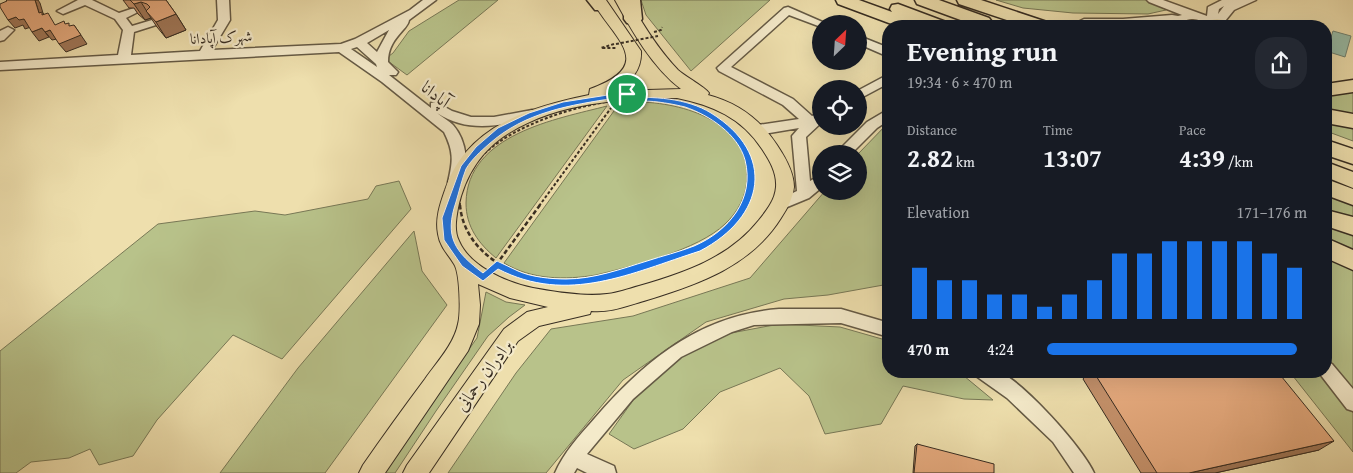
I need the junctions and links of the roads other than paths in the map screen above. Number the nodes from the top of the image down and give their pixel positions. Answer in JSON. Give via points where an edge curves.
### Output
{"nodes":[{"id":1,"x":223,"y":0,"type":"edge"},
{"id":2,"x":427,"y":0,"type":"edge"},
{"id":3,"x":622,"y":0,"type":"edge"},
{"id":4,"x":632,"y":0,"type":"edge"},
{"id":5,"x":844,"y":0,"type":"edge"},
{"id":6,"x":873,"y":0,"type":"edge"},
{"id":7,"x":923,"y":0,"type":"edge"},
{"id":8,"x":965,"y":0,"type":"edge"},
{"id":9,"x":1153,"y":0,"type":"edge"},
{"id":10,"x":1234,"y":0,"type":"edge"},
{"id":11,"x":1250,"y":0,"type":"edge"},
{"id":12,"x":85,"y":1,"type":"edge"},
{"id":13,"x":598,"y":2,"type":"edge"},
{"id":14,"x":63,"y":11,"type":"dead end"},
{"id":15,"x":134,"y":11,"type":"edge"},
{"id":16,"x":414,"y":12,"type":"junction"},
{"id":17,"x":1197,"y":16,"type":"junction"},
{"id":18,"x":120,"y":17,"type":"junction"},
{"id":19,"x":1020,"y":18,"type":"junction"},
{"id":20,"x":633,"y":19,"type":"junction"},
{"id":21,"x":812,"y":20,"type":"edge"},
{"id":22,"x":896,"y":20,"type":"edge"},
{"id":23,"x":925,"y":20,"type":"edge"},
{"id":24,"x":979,"y":20,"type":"edge"},
{"id":25,"x":1025,"y":20,"type":"edge"},
{"id":26,"x":1029,"y":20,"type":"edge"},
{"id":27,"x":1148,"y":20,"type":"edge"},
{"id":28,"x":1175,"y":20,"type":"edge"},
{"id":29,"x":1179,"y":20,"type":"edge"},
{"id":30,"x":1206,"y":20,"type":"edge"},
{"id":31,"x":1215,"y":20,"type":"edge"},
{"id":32,"x":1221,"y":20,"type":"edge"},
{"id":33,"x":152,"y":22,"type":"edge"},
{"id":34,"x":129,"y":30,"type":"junction"},
{"id":35,"x":359,"y":42,"type":"junction"},
{"id":36,"x":868,"y":44,"type":"edge"},
{"id":37,"x":342,"y":48,"type":"junction"},
{"id":38,"x":882,"y":50,"type":"edge"},
{"id":39,"x":204,"y":54,"type":"junction"},
{"id":40,"x":124,"y":58,"type":"junction"},
{"id":41,"x":382,"y":65,"type":"junction"},
{"id":42,"x":0,"y":66,"type":"edge"},
{"id":43,"x":882,"y":82,"type":"edge"},
{"id":44,"x":1353,"y":86,"type":"edge"},
{"id":45,"x":1332,"y":89,"type":"edge"},
{"id":46,"x":867,"y":90,"type":"edge"},
{"id":47,"x":714,"y":101,"type":"junction"},
{"id":48,"x":563,"y":104,"type":"junction"},
{"id":49,"x":532,"y":114,"type":"junction"},
{"id":50,"x":1332,"y":117,"type":"edge"},
{"id":51,"x":882,"y":118,"type":"edge"},
{"id":52,"x":1353,"y":121,"type":"edge"},
{"id":53,"x":812,"y":122,"type":"edge"},
{"id":54,"x":790,"y":124,"type":"junction"},
{"id":55,"x":758,"y":130,"type":"junction"},
{"id":56,"x":1332,"y":134,"type":"edge"},
{"id":57,"x":799,"y":136,"type":"junction"},
{"id":58,"x":1353,"y":143,"type":"edge"},
{"id":59,"x":851,"y":145,"type":"edge"},
{"id":60,"x":1332,"y":149,"type":"edge"},
{"id":61,"x":1353,"y":157,"type":"edge"},
{"id":62,"x":812,"y":187,"type":"edge"},
{"id":63,"x":804,"y":194,"type":"junction"},
{"id":64,"x":453,"y":195,"type":"junction"},
{"id":65,"x":780,"y":205,"type":"junction"},
{"id":66,"x":1332,"y":250,"type":"edge"},
{"id":67,"x":1353,"y":261,"type":"edge"},
{"id":68,"x":465,"y":264,"type":"junction"},
{"id":69,"x":605,"y":303,"type":"junction"},
{"id":70,"x":882,"y":328,"type":"edge"},
{"id":71,"x":1332,"y":377,"type":"edge"},
{"id":72,"x":992,"y":378,"type":"edge"},
{"id":73,"x":1353,"y":403,"type":"edge"},
{"id":74,"x":573,"y":457,"type":"junction"},
{"id":75,"x":371,"y":473,"type":"edge"},
{"id":76,"x":415,"y":473,"type":"edge"},
{"id":77,"x":564,"y":473,"type":"edge"},
{"id":78,"x":607,"y":473,"type":"edge"},
{"id":79,"x":1085,"y":473,"type":"edge"}],
"edges":[{"from":1,"to":39,"type":"street","via":[[224,20]]},
{"from":2,"to":16,"type":"street","name":"شهرک آپادانا"},
{"from":3,"to":20,"type":"main road"},
{"from":4,"to":20,"type":"highway"},
{"from":5,"to":22,"type":"highway"},
{"from":6,"to":23,"type":"highway"},
{"from":7,"to":24,"type":"highway"},
{"from":8,"to":19,"type":"highway"},
{"from":9,"to":17,"type":"street"},
{"from":10,"to":31,"type":"street","via":[[1211,10]]},
{"from":11,"to":32,"type":"street","via":[[1227,8]]},
{"from":12,"to":14,"type":"street"},
{"from":12,"to":18,"type":"street"},
{"from":13,"to":48,"type":"main road","via":[[634,50],[632,66],[625,78],[610,88]]},
{"from":15,"to":18,"type":"street"},
{"from":16,"to":35,"type":"street","name":"شهرک آپادانا"},
{"from":16,"to":41,"type":"street","via":[[384,44]]},
{"from":17,"to":29,"type":"street"},
{"from":17,"to":30,"type":"street"},
{"from":18,"to":34,"type":"street"},
{"from":19,"to":25,"type":"highway"},
{"from":19,"to":26,"type":"highway"},
{"from":20,"to":47,"type":"main road","via":[[682,83]]},
{"from":21,"to":54,"type":"street","via":[[788,10],[723,68],[788,102],[807,119]]},
{"from":27,"to":28,"type":"street"},
{"from":33,"to":34,"type":"street"},
{"from":34,"to":40,"type":"street"},
{"from":35,"to":37,"type":"street","name":"شهرک آپادانا"},
{"from":35,"to":41,"type":"street","name":"آپادانا"},
{"from":36,"to":38,"type":"street"},
{"from":37,"to":39,"type":"street","name":"شهرک آپادانا"},
{"from":37,"to":64,"type":"street","name":"آپادانا","via":[[449,129],[460,158]]},
{"from":39,"to":40,"type":"street","name":"شهرک آپادانا"},
{"from":40,"to":42,"type":"street","name":"شهرک آپادانا"},
{"from":41,"to":49,"type":"street","name":"آپادانا","via":[[449,116],[484,122]]},
{"from":43,"to":46,"type":"street"},
{"from":44,"to":45,"type":"highway"},
{"from":47,"to":48,"type":"main road","via":[[677,94]]},
{"from":47,"to":55,"type":"main road","via":[[742,116]]},
{"from":48,"to":49,"type":"main road"},
{"from":49,"to":64,"type":"main road","via":[[501,130],[478,149],[463,168]]},
{"from":50,"to":52,"type":"highway"},
{"from":51,"to":59,"type":"street"},
{"from":53,"to":57,"type":"street"},
{"from":54,"to":55,"type":"street"},
{"from":54,"to":57,"type":"street","via":[[798,128]]},
{"from":55,"to":65,"type":"main road","via":[[780,164],[785,184]]},
{"from":56,"to":58,"type":"highway"},
{"from":57,"to":63,"type":"street"},
{"from":60,"to":61,"type":"highway"},
{"from":62,"to":63,"type":"street"},
{"from":63,"to":65,"type":"street"},
{"from":64,"to":68,"type":"main road","via":[[446,230],[448,240]]},
{"from":65,"to":69,"type":"main road","via":[[746,248],[714,268],[664,287]]},
{"from":66,"to":67,"type":"highway"},
{"from":68,"to":69,"type":"main road","via":[[490,271],[506,290],[542,299]]},
{"from":68,"to":75,"type":"main road","name":"برادران رحمانی","via":[[471,307],[469,329]]},
{"from":69,"to":76,"type":"main road","name":"برادران رحمانی","via":[[534,318],[512,335]]},
{"from":70,"to":74,"type":"street","via":[[840,316],[754,318],[728,326],[668,358],[627,393]]},
{"from":71,"to":73,"type":"street"},
{"from":72,"to":79,"type":"street","via":[[1013,392],[1059,436]]},
{"from":74,"to":77,"type":"street"},
{"from":74,"to":78,"type":"street"}]}
